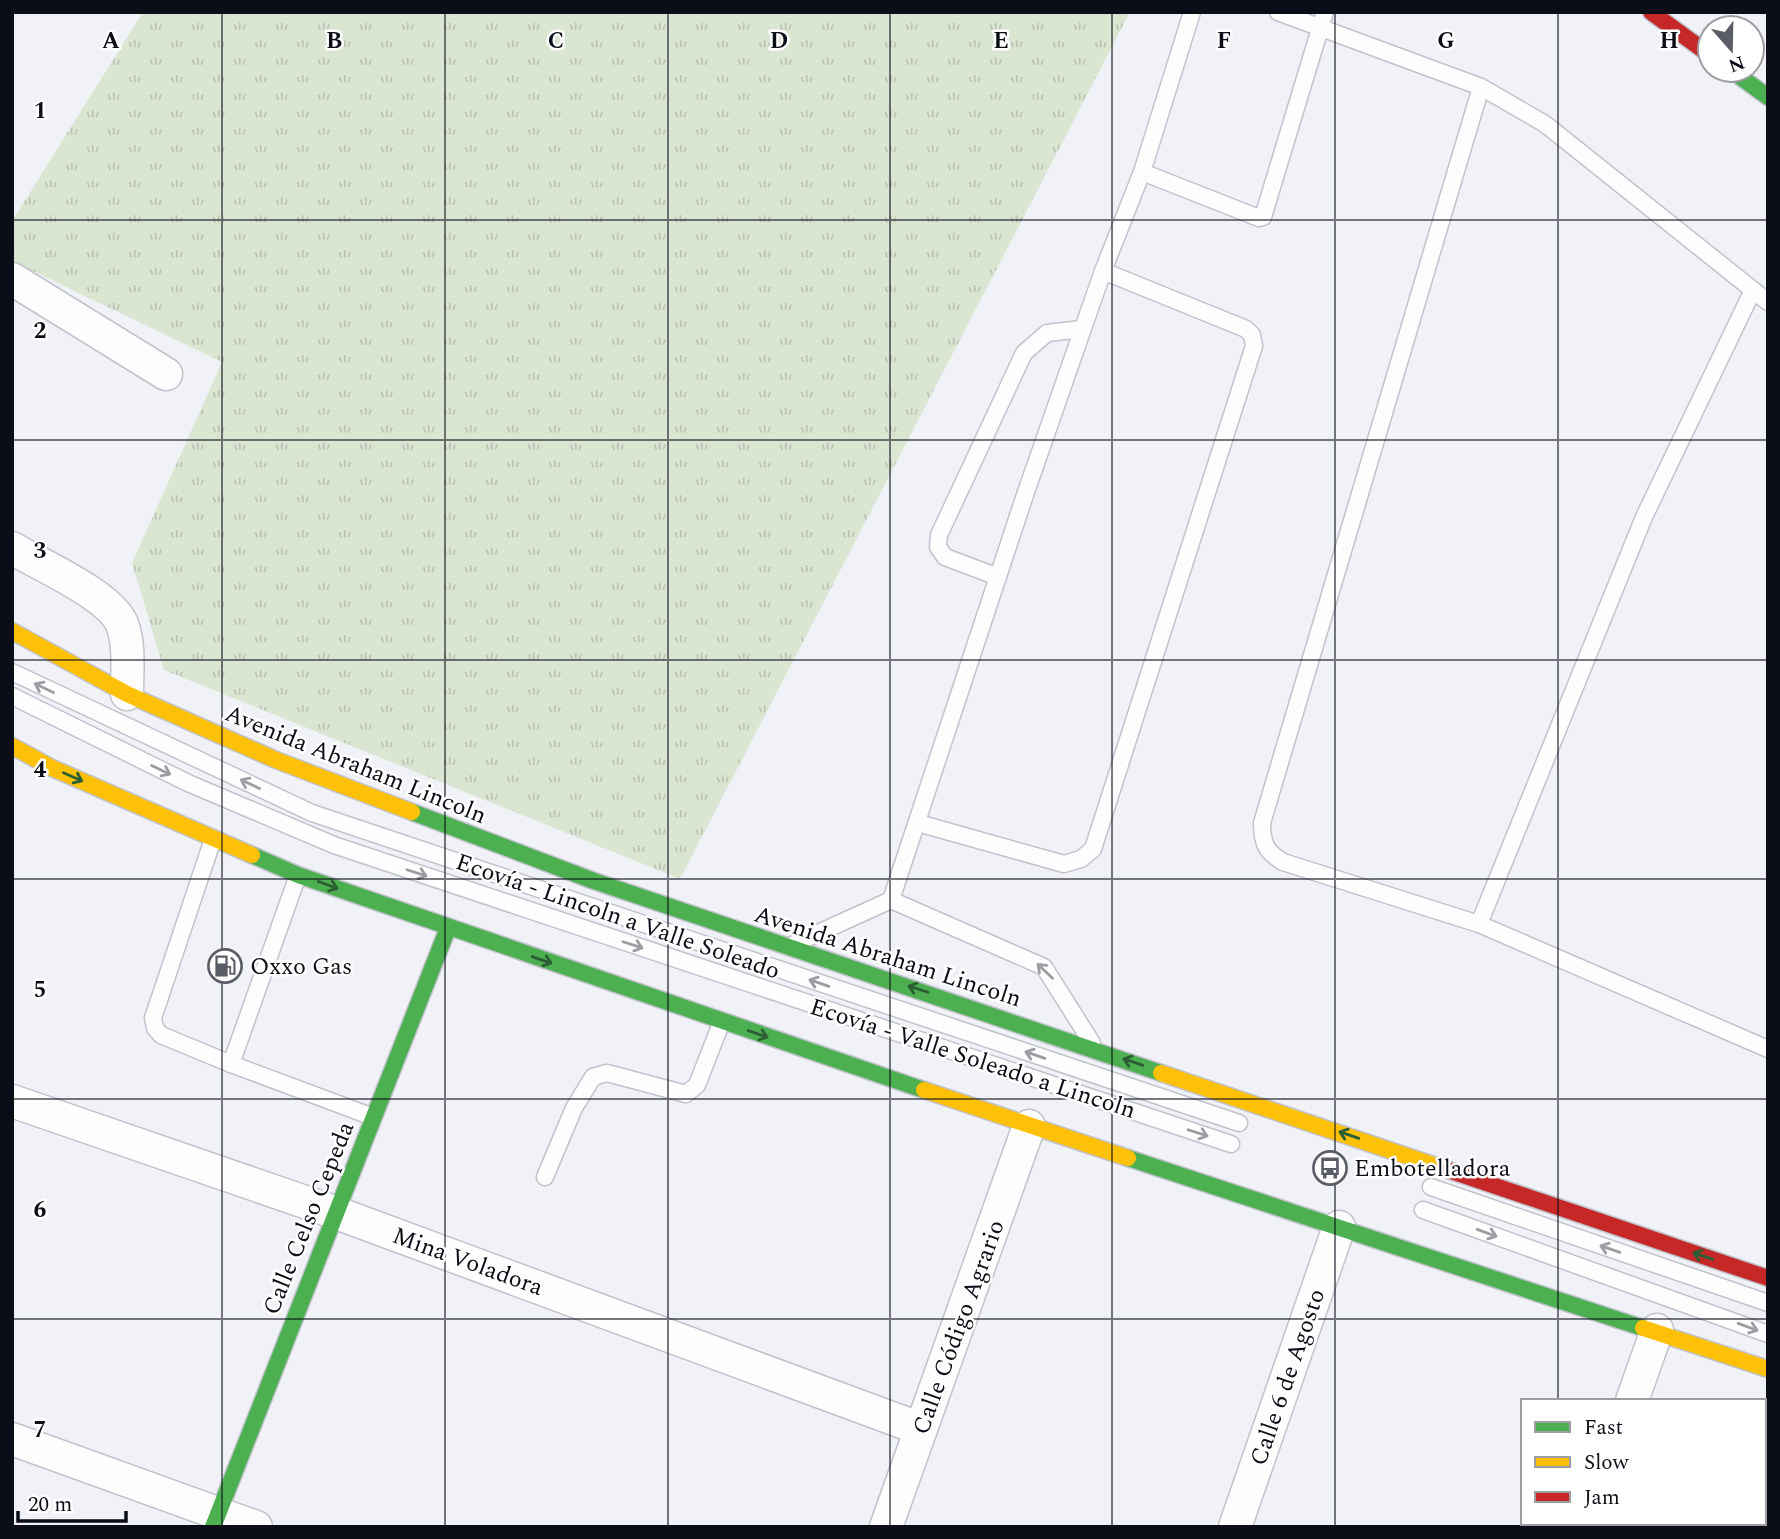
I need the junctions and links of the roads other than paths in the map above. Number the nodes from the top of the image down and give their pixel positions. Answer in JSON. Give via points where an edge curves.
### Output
{"nodes":[{"id":1,"x":1192,"y":12,"type":"edge"},
{"id":2,"x":1278,"y":12,"type":"edge"},
{"id":3,"x":1651,"y":12,"type":"edge"},
{"id":4,"x":1323,"y":20,"type":"edge"},
{"id":5,"x":1696,"y":45,"type":"edge"},
{"id":6,"x":1750,"y":84,"type":"edge"},
{"id":7,"x":1481,"y":87,"type":"junction"},
{"id":8,"x":1768,"y":97,"type":"edge"},
{"id":9,"x":1142,"y":172,"type":"junction"},
{"id":10,"x":1103,"y":271,"type":"junction"},
{"id":11,"x":12,"y":279,"type":"edge"},
{"id":12,"x":1754,"y":290,"type":"junction"},
{"id":13,"x":1768,"y":302,"type":"edge"},
{"id":14,"x":1082,"y":329,"type":"junction"},
{"id":15,"x":166,"y":374,"type":"dead end"},
{"id":16,"x":12,"y":548,"type":"edge"},
{"id":17,"x":998,"y":577,"type":"junction"},
{"id":18,"x":12,"y":631,"type":"edge"},
{"id":19,"x":12,"y":672,"type":"edge"},
{"id":20,"x":127,"y":694,"type":"junction"},
{"id":21,"x":12,"y":696,"type":"edge"},
{"id":22,"x":12,"y":746,"type":"edge"},
{"id":23,"x":918,"y":823,"type":"junction"},
{"id":24,"x":214,"y":839,"type":"junction"},
{"id":25,"x":298,"y":875,"type":"junction"},
{"id":26,"x":891,"y":900,"type":"junction"},
{"id":27,"x":1479,"y":924,"type":"junction"},
{"id":28,"x":448,"y":928,"type":"junction"},
{"id":29,"x":788,"y":946,"type":"junction"},
{"id":30,"x":722,"y":1021,"type":"junction"},
{"id":31,"x":1095,"y":1049,"type":"junction"},
{"id":32,"x":1768,"y":1049,"type":"edge"},
{"id":33,"x":232,"y":1064,"type":"junction"},
{"id":34,"x":12,"y":1101,"type":"edge"},
{"id":35,"x":373,"y":1117,"type":"junction"},
{"id":36,"x":1239,"y":1124,"type":"dead end"},
{"id":37,"x":1030,"y":1126,"type":"junction"},
{"id":38,"x":1231,"y":1144,"type":"dead end"},
{"id":39,"x":545,"y":1177,"type":"dead end"},
{"id":40,"x":1431,"y":1187,"type":"dead end"},
{"id":41,"x":1423,"y":1210,"type":"dead end"},
{"id":42,"x":334,"y":1212,"type":"junction"},
{"id":43,"x":1339,"y":1227,"type":"junction"},
{"id":44,"x":1768,"y":1278,"type":"edge"},
{"id":45,"x":1768,"y":1303,"type":"edge"},
{"id":46,"x":1657,"y":1330,"type":"junction"},
{"id":47,"x":1768,"y":1334,"type":"edge"},
{"id":48,"x":1768,"y":1368,"type":"edge"},
{"id":49,"x":1633,"y":1399,"type":"edge"},
{"id":50,"x":921,"y":1429,"type":"junction"},
{"id":51,"x":12,"y":1439,"type":"edge"},
{"id":52,"x":215,"y":1520,"type":"edge"},
{"id":53,"x":256,"y":1527,"type":"edge"},
{"id":54,"x":886,"y":1527,"type":"edge"},
{"id":55,"x":1235,"y":1527,"type":"edge"}],
"edges":[{"from":1,"to":9,"type":"lane"},
{"from":2,"to":4,"type":"lane"},
{"from":3,"to":5,"type":"main road"},
{"from":4,"to":7,"type":"lane"},
{"from":4,"to":9,"type":"lane","via":[[1263,217]]},
{"from":6,"to":8,"type":"main road"},
{"from":7,"to":12,"type":"lane","via":[[1545,124]]},
{"from":7,"to":27,"type":"lane","via":[[1262,823],[1266,849],[1283,862]]},
{"from":9,"to":10,"type":"lane"},
{"from":10,"to":14,"type":"lane"},
{"from":10,"to":23,"type":"lane","via":[[1246,329],[1254,346],[1093,849],[1064,864]]},
{"from":11,"to":15,"type":"street"},
{"from":12,"to":13,"type":"lane"},
{"from":12,"to":27,"type":"lane","via":[[1644,517]]},
{"from":14,"to":17,"type":"lane"},
{"from":14,"to":17,"type":"lane","via":[[1047,333],[1024,353],[939,536],[937,547],[945,557]]},
{"from":16,"to":20,"type":"street","via":[[106,604],[121,622],[127,642]]},
{"from":17,"to":23,"type":"lane"},
{"from":18,"to":20,"type":"main road","name":"Avenida Abraham Lincoln"},
{"from":36,"to":19,"type":"lane","name":"Ecovía - Lincoln a Valle Soleado","one_way":true,"via":[[312,813]]},
{"from":20,"to":29,"type":"main road","name":"Avenida Abraham Lincoln","via":[[289,765],[594,881]]},
{"from":21,"to":38,"type":"lane","name":"Ecovía - Valle Soleado a Lincoln","one_way":true,"via":[[188,783],[334,845]]},
{"from":22,"to":24,"type":"main road","one_way":true},
{"from":23,"to":26,"type":"lane"},
{"from":24,"to":25,"type":"main road"},
{"from":24,"to":33,"type":"lane","via":[[153,1018],[161,1034]]},
{"from":25,"to":28,"type":"main road","one_way":true},
{"from":25,"to":33,"type":"lane"},
{"from":26,"to":29,"type":"lane"},
{"from":31,"to":26,"type":"lane","one_way":true,"via":[[1044,967]]},
{"from":27,"to":32,"type":"lane"},
{"from":28,"to":30,"type":"main road","one_way":true},
{"from":28,"to":35,"type":"main road","name":"Calle Celso Cepeda"},
{"from":31,"to":29,"type":"main road","name":"Avenida Abraham Lincoln","one_way":true},
{"from":30,"to":37,"type":"main road","one_way":true},
{"from":30,"to":39,"type":"lane","via":[[697,1085],[686,1094],[607,1073],[593,1077],[574,1108]]},
{"from":44,"to":31,"type":"main road","name":"Avenida Abraham Lincoln","one_way":true},
{"from":33,"to":35,"type":"lane"},
{"from":34,"to":42,"type":"street","name":"Mina Voladora"},
{"from":35,"to":42,"type":"main road","name":"Calle Celso Cepeda"},
{"from":37,"to":43,"type":"main road"},
{"from":37,"to":50,"type":"street","name":"Calle Código Agrario"},
{"from":45,"to":40,"type":"lane","one_way":true},
{"from":41,"to":47,"type":"lane","one_way":true},
{"from":42,"to":50,"type":"street","name":"Mina Voladora"},
{"from":42,"to":52,"type":"main road","name":"Calle Celso Cepeda"},
{"from":43,"to":46,"type":"main road"},
{"from":43,"to":55,"type":"street","name":"Calle 6 de Agosto"},
{"from":46,"to":48,"type":"main road"},
{"from":46,"to":49,"type":"street"},
{"from":50,"to":54,"type":"street","name":"Calle Código Agrario"},
{"from":51,"to":52,"type":"street"},
{"from":52,"to":53,"type":"street"}]}
